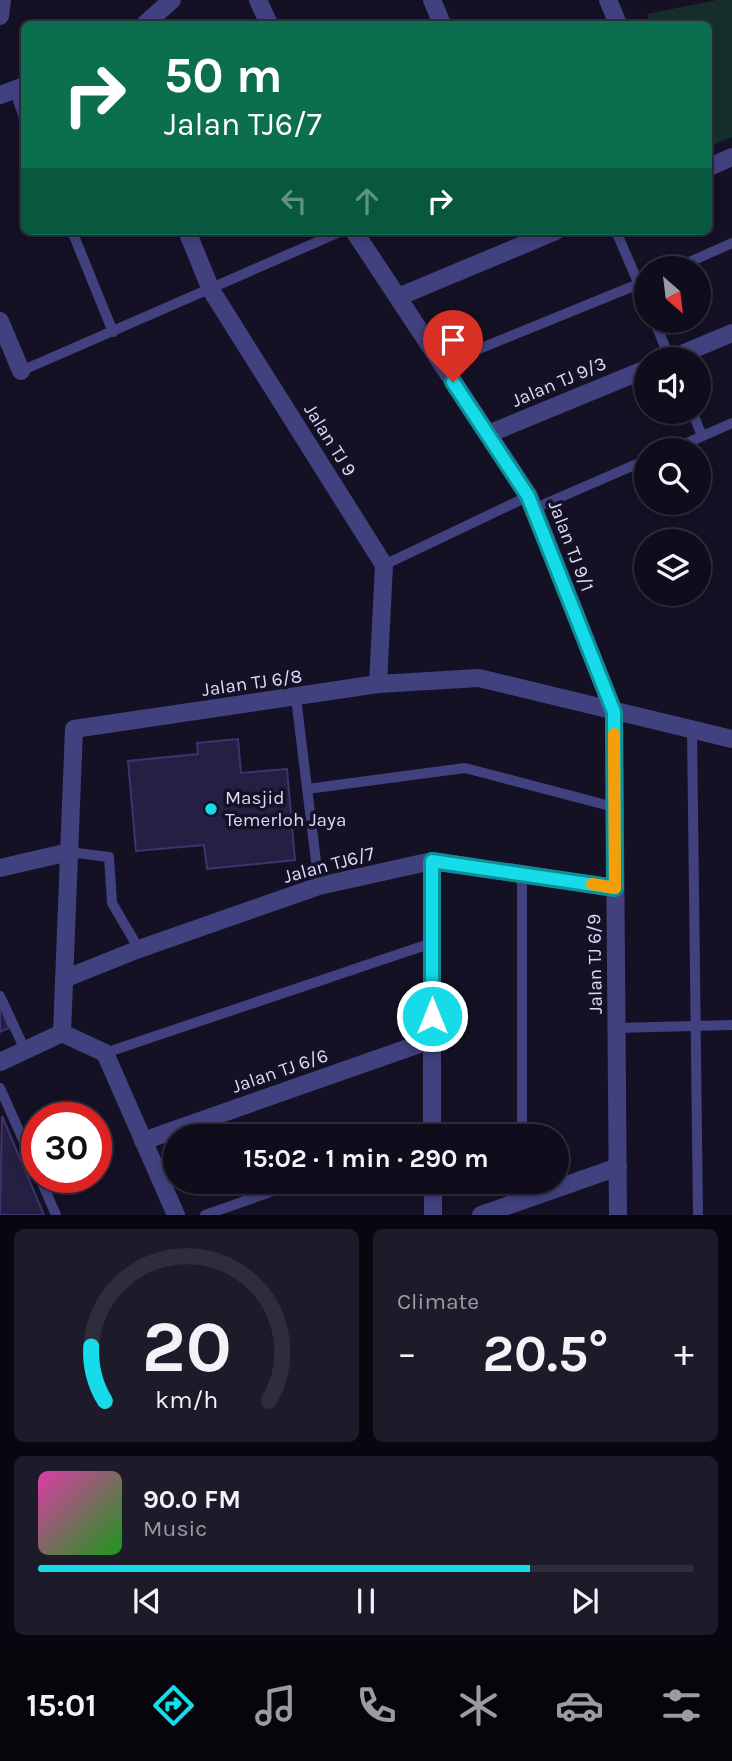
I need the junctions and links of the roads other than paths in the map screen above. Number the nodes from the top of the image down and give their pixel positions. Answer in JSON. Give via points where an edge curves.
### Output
{"nodes":[{"id":1,"x":2,"y":0,"type":"edge"},
{"id":2,"x":172,"y":0,"type":"edge"},
{"id":3,"x":258,"y":0,"type":"edge"},
{"id":4,"x":432,"y":0,"type":"edge"},
{"id":5,"x":608,"y":0,"type":"edge"},
{"id":6,"x":0,"y":16,"type":"edge"},
{"id":7,"x":148,"y":21,"type":"edge"},
{"id":8,"x":267,"y":21,"type":"edge"},
{"id":9,"x":441,"y":21,"type":"edge"},
{"id":10,"x":617,"y":21,"type":"edge"},
{"id":11,"x":13,"y":90,"type":"edge"},
{"id":12,"x":21,"y":110,"type":"edge"},
{"id":13,"x":732,"y":158,"type":"edge"},
{"id":14,"x":712,"y":166,"type":"edge"},
{"id":15,"x":74,"y":235,"type":"edge"},
{"id":16,"x":189,"y":235,"type":"edge"},
{"id":17,"x":333,"y":235,"type":"edge"},
{"id":18,"x":357,"y":235,"type":"edge"},
{"id":19,"x":618,"y":235,"type":"edge"},
{"id":20,"x":529,"y":236,"type":"edge"},
{"id":21,"x":732,"y":243,"type":"edge"},
{"id":22,"x":703,"y":256,"type":"edge"},
{"id":23,"x":634,"y":266,"type":"edge"},
{"id":24,"x":634,"y":285,"type":"edge"},
{"id":25,"x":211,"y":290,"type":"junction"},
{"id":26,"x":398,"y":297,"type":"junction"},
{"id":27,"x":0,"y":321,"type":"edge"},
{"id":28,"x":113,"y":332,"type":"junction"},
{"id":29,"x":732,"y":333,"type":"edge"},
{"id":30,"x":699,"y":347,"type":"edge"},
{"id":31,"x":442,"y":364,"type":"junction"},
{"id":32,"x":21,"y":371,"type":"joint"},
{"id":33,"x":634,"y":374,"type":"edge"},
{"id":34,"x":697,"y":424,"type":"edge"},
{"id":35,"x":732,"y":424,"type":"edge"},
{"id":36,"x":488,"y":435,"type":"junction"},
{"id":37,"x":702,"y":436,"type":"junction"},
{"id":38,"x":698,"y":438,"type":"edge"},
{"id":39,"x":634,"y":464,"type":"edge"},
{"id":40,"x":531,"y":502,"type":"junction"},
{"id":41,"x":384,"y":565,"type":"junction"},
{"id":42,"x":378,"y":684,"type":"junction"},
{"id":43,"x":296,"y":698,"type":"junction"},
{"id":44,"x":614,"y":712,"type":"junction"},
{"id":45,"x":692,"y":730,"type":"junction"},
{"id":46,"x":732,"y":739,"type":"edge"},
{"id":47,"x":307,"y":789,"type":"junction"},
{"id":48,"x":614,"y":807,"type":"junction"},
{"id":49,"x":69,"y":852,"type":"junction"},
{"id":50,"x":432,"y":861,"type":"junction"},
{"id":51,"x":0,"y":868,"type":"edge"},
{"id":52,"x":522,"y":873,"type":"junction"},
{"id":53,"x":319,"y":886,"type":"junction"},
{"id":54,"x":615,"y":888,"type":"junction"},
{"id":55,"x":432,"y":943,"type":"junction"},
{"id":56,"x":139,"y":949,"type":"junction"},
{"id":57,"x":64,"y":979,"type":"junction"},
{"id":58,"x":0,"y":996,"type":"edge"},
{"id":59,"x":732,"y":1025,"type":"edge"},
{"id":60,"x":696,"y":1026,"type":"junction"},
{"id":61,"x":616,"y":1028,"type":"junction"},
{"id":62,"x":62,"y":1033,"type":"junction"},
{"id":63,"x":432,"y":1040,"type":"junction"},
{"id":64,"x":25,"y":1050,"type":"junction"},
{"id":65,"x":105,"y":1053,"type":"junction"},
{"id":66,"x":0,"y":1062,"type":"edge"},
{"id":67,"x":0,"y":1088,"type":"edge"},
{"id":68,"x":432,"y":1124,"type":"edge"},
{"id":69,"x":522,"y":1124,"type":"edge"},
{"id":70,"x":21,"y":1135,"type":"edge"},
{"id":71,"x":144,"y":1141,"type":"junction"},
{"id":72,"x":618,"y":1167,"type":"junction"},
{"id":73,"x":46,"y":1193,"type":"edge"},
{"id":74,"x":265,"y":1194,"type":"edge"},
{"id":75,"x":433,"y":1194,"type":"edge"},
{"id":76,"x":522,"y":1194,"type":"edge"},
{"id":77,"x":522,"y":1201,"type":"junction"},
{"id":78,"x":56,"y":1215,"type":"edge"},
{"id":79,"x":176,"y":1215,"type":"edge"},
{"id":80,"x":205,"y":1215,"type":"edge"},
{"id":81,"x":433,"y":1215,"type":"edge"},
{"id":82,"x":481,"y":1215,"type":"edge"},
{"id":83,"x":618,"y":1215,"type":"edge"},
{"id":84,"x":698,"y":1215,"type":"edge"}],
"edges":[{"from":1,"to":6,"type":"street"},
{"from":2,"to":7,"type":"street"},
{"from":3,"to":8,"type":"street"},
{"from":4,"to":9,"type":"street"},
{"from":5,"to":10,"type":"street"},
{"from":11,"to":12,"type":"lane"},
{"from":13,"to":14,"type":"street"},
{"from":15,"to":28,"type":"lane"},
{"from":16,"to":25,"type":"street","name":"Jalan TJ 9"},
{"from":17,"to":25,"type":"lane"},
{"from":18,"to":26,"type":"street","name":"Jalan TJ 9/1"},
{"from":19,"to":23,"type":"lane"},
{"from":20,"to":26,"type":"street"},
{"from":21,"to":22,"type":"lane"},
{"from":24,"to":31,"type":"lane"},
{"from":25,"to":28,"type":"lane"},
{"from":25,"to":41,"type":"street","name":"Jalan TJ 9"},
{"from":26,"to":31,"type":"street","name":"Jalan TJ 9/1"},
{"from":27,"to":32,"type":"street"},
{"from":28,"to":32,"type":"lane"},
{"from":29,"to":30,"type":"street"},
{"from":31,"to":36,"type":"street","name":"Jalan TJ 9/1"},
{"from":33,"to":36,"type":"street","name":"Jalan TJ 9/3"},
{"from":34,"to":37,"type":"lane"},
{"from":35,"to":37,"type":"lane"},
{"from":36,"to":40,"type":"street","name":"Jalan TJ 9/1"},
{"from":37,"to":38,"type":"lane"},
{"from":39,"to":40,"type":"lane"},
{"from":40,"to":41,"type":"lane"},
{"from":40,"to":44,"type":"street","name":"Jalan TJ 9/1"},
{"from":41,"to":42,"type":"street"},
{"from":42,"to":43,"type":"street","name":"Jalan TJ 6/8"},
{"from":42,"to":44,"type":"street","name":"Jalan TJ 6/8","via":[[480,678]]},
{"from":43,"to":47,"type":"lane"},
{"from":43,"to":49,"type":"street","name":"Jalan TJ 6/8","via":[[74,729]]},
{"from":44,"to":45,"type":"street","name":"Jalan TJ 6/8"},
{"from":44,"to":48,"type":"street","name":"Jalan TJ 6/9"},
{"from":45,"to":46,"type":"street","name":"Jalan TJ 6/8"},
{"from":45,"to":60,"type":"lane"},
{"from":47,"to":48,"type":"lane","via":[[465,768]]},
{"from":47,"to":53,"type":"lane"},
{"from":48,"to":54,"type":"street","name":"Jalan TJ 6/9"},
{"from":49,"to":51,"type":"street"},
{"from":49,"to":56,"type":"lane","via":[[109,857],[112,904]]},
{"from":49,"to":57,"type":"street","name":"Jalan TJ 6/8"},
{"from":50,"to":52,"type":"street","name":"Jalan TJ6/7"},
{"from":50,"to":53,"type":"street","name":"Jalan TJ6/7"},
{"from":50,"to":55,"type":"street"},
{"from":52,"to":54,"type":"street","name":"Jalan TJ6/7"},
{"from":52,"to":69,"type":"lane"},
{"from":53,"to":56,"type":"street","name":"Jalan TJ6/7"},
{"from":54,"to":61,"type":"street","name":"Jalan TJ 6/9"},
{"from":55,"to":63,"type":"street"},
{"from":55,"to":65,"type":"lane"},
{"from":56,"to":57,"type":"street","name":"Jalan TJ6/7"},
{"from":57,"to":62,"type":"street","name":"Jalan TJ 6/8"},
{"from":58,"to":64,"type":"lane"},
{"from":59,"to":60,"type":"lane"},
{"from":60,"to":61,"type":"lane"},
{"from":60,"to":84,"type":"lane"},
{"from":61,"to":72,"type":"street","name":"Jalan TJ 6/9"},
{"from":62,"to":64,"type":"street"},
{"from":62,"to":65,"type":"street"},
{"from":63,"to":68,"type":"street"},
{"from":63,"to":71,"type":"street","name":"Jalan TJ 6/6"},
{"from":64,"to":66,"type":"street"},
{"from":65,"to":71,"type":"street"},
{"from":67,"to":70,"type":"lane"},
{"from":71,"to":79,"type":"street"},
{"from":72,"to":77,"type":"street"},
{"from":72,"to":83,"type":"street","name":"Jalan TJ 6/9"},
{"from":73,"to":78,"type":"lane"},
{"from":74,"to":80,"type":"lane"},
{"from":75,"to":81,"type":"street"},
{"from":76,"to":77,"type":"lane"},
{"from":77,"to":82,"type":"street"}]}
